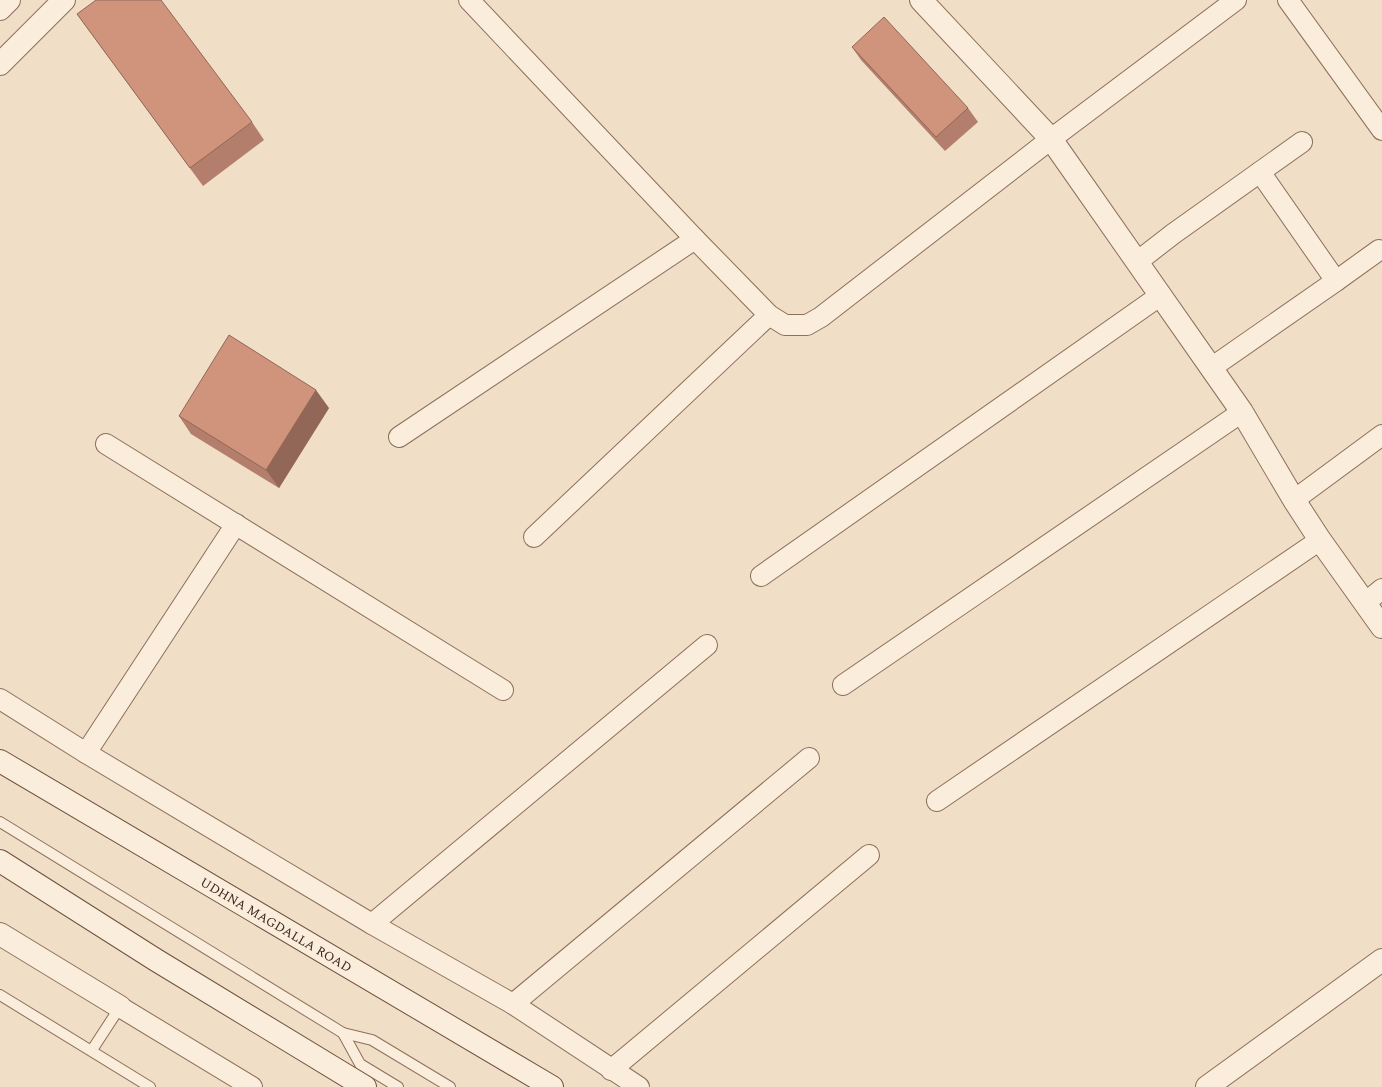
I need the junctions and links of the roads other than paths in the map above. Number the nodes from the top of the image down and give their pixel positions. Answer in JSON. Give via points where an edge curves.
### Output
{"nodes":[{"id":1,"x":9,"y":0,"type":"edge"},
{"id":2,"x":64,"y":0,"type":"edge"},
{"id":3,"x":469,"y":0,"type":"edge"},
{"id":4,"x":920,"y":0,"type":"edge"},
{"id":5,"x":1236,"y":0,"type":"edge"},
{"id":6,"x":1288,"y":0,"type":"edge"},
{"id":7,"x":0,"y":9,"type":"edge"},
{"id":8,"x":0,"y":64,"type":"edge"},
{"id":9,"x":1382,"y":130,"type":"edge"},
{"id":10,"x":1050,"y":139,"type":"junction"},
{"id":11,"x":1302,"y":142,"type":"dead end"},
{"id":12,"x":1260,"y":172,"type":"junction"},
{"id":13,"x":695,"y":239,"type":"junction"},
{"id":14,"x":1379,"y":250,"type":"dead end"},
{"id":15,"x":1137,"y":262,"type":"junction"},
{"id":16,"x":1336,"y":282,"type":"junction"},
{"id":17,"x":1160,"y":295,"type":"junction"},
{"id":18,"x":769,"y":315,"type":"junction"},
{"id":19,"x":1211,"y":368,"type":"junction"},
{"id":20,"x":1242,"y":412,"type":"junction"},
{"id":21,"x":1382,"y":435,"type":"edge"},
{"id":22,"x":399,"y":437,"type":"dead end"},
{"id":23,"x":106,"y":444,"type":"dead end"},
{"id":24,"x":1294,"y":500,"type":"junction"},
{"id":25,"x":236,"y":524,"type":"junction"},
{"id":26,"x":534,"y":537,"type":"dead end"},
{"id":27,"x":1320,"y":540,"type":"junction"},
{"id":28,"x":761,"y":576,"type":"dead end"},
{"id":29,"x":1382,"y":589,"type":"edge"},
{"id":30,"x":1365,"y":603,"type":"junction"},
{"id":31,"x":1382,"y":627,"type":"edge"},
{"id":32,"x":707,"y":645,"type":"dead end"},
{"id":33,"x":843,"y":685,"type":"dead end"},
{"id":34,"x":503,"y":690,"type":"dead end"},
{"id":35,"x":0,"y":699,"type":"edge"},
{"id":36,"x":86,"y":752,"type":"junction"},
{"id":37,"x":809,"y":758,"type":"dead end"},
{"id":38,"x":0,"y":761,"type":"edge"},
{"id":39,"x":937,"y":801,"type":"dead end"},
{"id":40,"x":0,"y":822,"type":"edge"},
{"id":41,"x":869,"y":855,"type":"dead end"},
{"id":42,"x":0,"y":861,"type":"edge"},
{"id":43,"x":372,"y":924,"type":"junction"},
{"id":44,"x":0,"y":934,"type":"edge"},
{"id":45,"x":1382,"y":960,"type":"edge"},
{"id":46,"x":0,"y":995,"type":"edge"},
{"id":47,"x":514,"y":1004,"type":"junction"},
{"id":48,"x":120,"y":1007,"type":"junction"},
{"id":49,"x":343,"y":1033,"type":"junction"},
{"id":50,"x":92,"y":1050,"type":"junction"},
{"id":51,"x":611,"y":1070,"type":"junction"},
{"id":52,"x":150,"y":1087,"type":"edge"},
{"id":53,"x":252,"y":1087,"type":"edge"},
{"id":54,"x":365,"y":1087,"type":"edge"},
{"id":55,"x":398,"y":1087,"type":"edge"},
{"id":56,"x":450,"y":1087,"type":"edge"},
{"id":57,"x":552,"y":1087,"type":"edge"},
{"id":58,"x":638,"y":1087,"type":"edge"},
{"id":59,"x":1206,"y":1087,"type":"edge"}],
"edges":[{"from":1,"to":7,"type":"street"},
{"from":2,"to":8,"type":"street"},
{"from":3,"to":13,"type":"street"},
{"from":4,"to":10,"type":"street"},
{"from":5,"to":10,"type":"street"},
{"from":6,"to":9,"type":"street"},
{"from":10,"to":15,"type":"street"},
{"from":10,"to":18,"type":"street","via":[[806,326],[785,325]]},
{"from":11,"to":12,"type":"street"},
{"from":12,"to":15,"type":"street"},
{"from":12,"to":16,"type":"street"},
{"from":13,"to":18,"type":"street"},
{"from":13,"to":22,"type":"street"},
{"from":14,"to":16,"type":"street"},
{"from":15,"to":17,"type":"street"},
{"from":16,"to":19,"type":"street"},
{"from":17,"to":19,"type":"street"},
{"from":17,"to":28,"type":"street"},
{"from":18,"to":26,"type":"street"},
{"from":19,"to":20,"type":"street"},
{"from":20,"to":24,"type":"street"},
{"from":20,"to":33,"type":"street"},
{"from":21,"to":24,"type":"street"},
{"from":23,"to":25,"type":"street"},
{"from":24,"to":27,"type":"street"},
{"from":25,"to":34,"type":"street"},
{"from":25,"to":36,"type":"street"},
{"from":27,"to":30,"type":"street"},
{"from":27,"to":39,"type":"street"},
{"from":29,"to":30,"type":"street"},
{"from":30,"to":31,"type":"street"},
{"from":32,"to":43,"type":"street"},
{"from":35,"to":36,"type":"street"},
{"from":36,"to":43,"type":"street"},
{"from":37,"to":47,"type":"street"},
{"from":38,"to":57,"type":"street","name":"UDHNA MAGDALLA ROAD"},
{"from":40,"to":49,"type":"lane"},
{"from":41,"to":51,"type":"street"},
{"from":42,"to":54,"type":"street","via":[[156,960]]},
{"from":43,"to":47,"type":"street"},
{"from":44,"to":48,"type":"street"},
{"from":45,"to":59,"type":"street"},
{"from":46,"to":50,"type":"lane"},
{"from":47,"to":51,"type":"street"},
{"from":48,"to":50,"type":"lane"},
{"from":48,"to":53,"type":"street"},
{"from":49,"to":55,"type":"lane","via":[[360,1064]]},
{"from":49,"to":56,"type":"lane","via":[[372,1040]]},
{"from":50,"to":52,"type":"lane"},
{"from":51,"to":58,"type":"street"}]}
